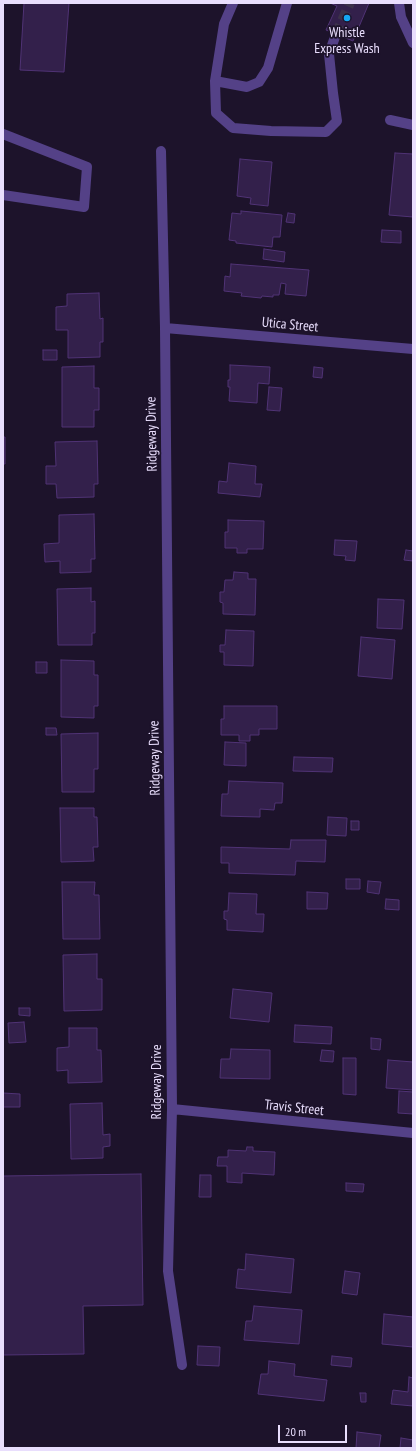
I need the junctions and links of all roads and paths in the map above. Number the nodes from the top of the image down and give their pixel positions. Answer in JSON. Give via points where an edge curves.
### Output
{"nodes":[{"id":1,"x":232,"y":3,"type":"edge"},
{"id":2,"x":287,"y":3,"type":"edge"},
{"id":3,"x":399,"y":3,"type":"edge"},
{"id":4,"x":336,"y":34,"type":"tunnel mouth"},
{"id":5,"x":413,"y":43,"type":"edge"},
{"id":6,"x":215,"y":81,"type":"junction"},
{"id":7,"x":390,"y":120,"type":"dead end"},
{"id":8,"x":413,"y":125,"type":"edge"},
{"id":9,"x":3,"y":134,"type":"edge"},
{"id":10,"x":161,"y":151,"type":"dead end"},
{"id":11,"x":3,"y":195,"type":"edge"},
{"id":12,"x":165,"y":328,"type":"junction"},
{"id":13,"x":413,"y":349,"type":"edge"},
{"id":14,"x":172,"y":1110,"type":"junction"},
{"id":15,"x":413,"y":1133,"type":"edge"},
{"id":16,"x":182,"y":1365,"type":"dead end"}],
"edges":[{"from":1,"to":6,"type":"street","via":[[224,24]]},
{"from":2,"to":6,"type":"street","via":[[268,68],[259,82],[247,87]]},
{"from":3,"to":5,"type":"street","via":[[401,17]]},
{"from":4,"to":6,"type":"street","via":[[329,54],[337,121],[326,132],[233,128],[216,113]]},
{"from":7,"to":8,"type":"street"},
{"from":9,"to":11,"type":"street","via":[[87,167],[84,207]]},
{"from":10,"to":12,"type":"street","name":"Ridgeway Drive"},
{"from":12,"to":13,"type":"street","name":"Utica Street"},
{"from":12,"to":14,"type":"street","name":"Ridgeway Drive"},
{"from":14,"to":15,"type":"street","name":"Travis Street"},
{"from":14,"to":16,"type":"street","name":"Ridgeway Drive","via":[[168,1271]]}]}
